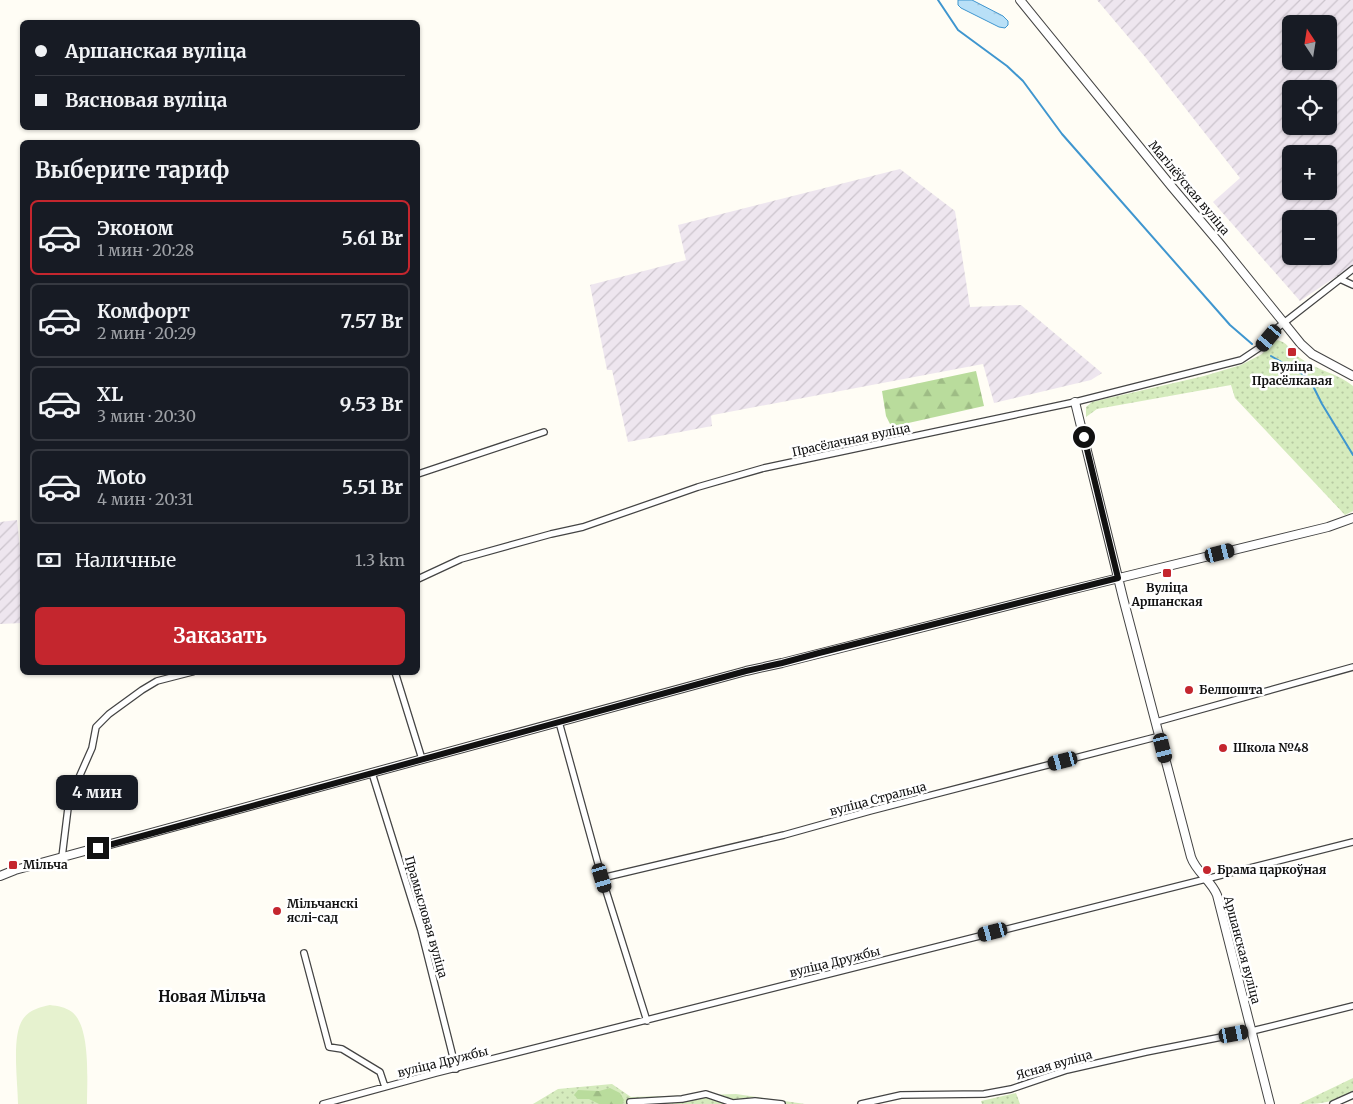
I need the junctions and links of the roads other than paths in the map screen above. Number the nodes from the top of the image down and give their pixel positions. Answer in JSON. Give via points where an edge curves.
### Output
{"nodes":[{"id":1,"x":1020,"y":0,"type":"edge"},
{"id":2,"x":1353,"y":269,"type":"edge"},
{"id":3,"x":1340,"y":280,"type":"junction"},
{"id":4,"x":1353,"y":285,"type":"edge"},
{"id":5,"x":1284,"y":323,"type":"junction"},
{"id":6,"x":1352,"y":375,"type":"edge"},
{"id":7,"x":1075,"y":402,"type":"junction"},
{"id":8,"x":544,"y":432,"type":"dead end"},
{"id":9,"x":420,"y":473,"type":"edge"},
{"id":10,"x":1353,"y":519,"type":"edge"},
{"id":11,"x":420,"y":577,"type":"edge"},
{"id":12,"x":1118,"y":578,"type":"junction"},
{"id":13,"x":1353,"y":667,"type":"edge"},
{"id":14,"x":182,"y":675,"type":"edge"},
{"id":15,"x":396,"y":675,"type":"edge"},
{"id":16,"x":560,"y":722,"type":"junction"},
{"id":17,"x":1156,"y":722,"type":"junction"},
{"id":18,"x":1160,"y":736,"type":"junction"},
{"id":19,"x":422,"y":760,"type":"junction"},
{"id":20,"x":372,"y":773,"type":"junction"},
{"id":21,"x":1353,"y":842,"type":"edge"},
{"id":22,"x":62,"y":857,"type":"junction"},
{"id":23,"x":0,"y":876,"type":"edge"},
{"id":24,"x":602,"y":878,"type":"junction"},
{"id":25,"x":1205,"y":878,"type":"junction"},
{"id":26,"x":304,"y":952,"type":"dead end"},
{"id":27,"x":1353,"y":1006,"type":"edge"},
{"id":28,"x":647,"y":1021,"type":"junction"},
{"id":29,"x":1252,"y":1031,"type":"junction"},
{"id":30,"x":456,"y":1068,"type":"junction"},
{"id":31,"x":385,"y":1087,"type":"junction"},
{"id":32,"x":1353,"y":1095,"type":"edge"},
{"id":33,"x":630,"y":1102,"type":"dead end"},
{"id":34,"x":323,"y":1104,"type":"edge"},
{"id":35,"x":782,"y":1104,"type":"edge"},
{"id":36,"x":861,"y":1104,"type":"edge"},
{"id":37,"x":1270,"y":1104,"type":"edge"},
{"id":38,"x":1333,"y":1104,"type":"edge"}],
"edges":[{"from":1,"to":5,"type":"street","name":"Магілёўская вуліца"},
{"from":2,"to":3,"type":"street","name":"Прасёлачная вуліца"},
{"from":3,"to":4,"type":"street"},
{"from":3,"to":5,"type":"street","name":"Прасёлачная вуліца"},
{"from":5,"to":6,"type":"street","name":"Магілёўская вуліца","via":[[1312,354]]},
{"from":5,"to":7,"type":"street","name":"Прасёлачная вуліца","via":[[1262,346],[1241,360]]},
{"from":7,"to":11,"type":"street","name":"Прасёлачная вуліца","via":[[764,468],[698,487],[584,527],[461,559]]},
{"from":7,"to":12,"type":"street","name":"Аршанская вуліца"},
{"from":8,"to":9,"type":"street"},
{"from":10,"to":12,"type":"street"},
{"from":12,"to":16,"type":"street","via":[[746,671]]},
{"from":12,"to":17,"type":"street","name":"Аршанская вуліца"},
{"from":13,"to":17,"type":"street"},
{"from":14,"to":22,"type":"street","via":[[142,690],[96,727],[92,748],[69,800]]},
{"from":15,"to":19,"type":"street"},
{"from":16,"to":19,"type":"street"},
{"from":16,"to":24,"type":"street"},
{"from":17,"to":18,"type":"street","name":"Аршанская вуліца"},
{"from":18,"to":24,"type":"street","name":"вуліца Стральца","via":[[784,835]]},
{"from":18,"to":25,"type":"street","name":"Аршанская вуліца","via":[[1193,862]]},
{"from":19,"to":20,"type":"street"},
{"from":20,"to":22,"type":"street"},
{"from":20,"to":30,"type":"street","name":"Прамысловая вуліца","via":[[421,930]]},
{"from":21,"to":25,"type":"street","name":"вуліца Дружбы"},
{"from":22,"to":23,"type":"street"},
{"from":24,"to":28,"type":"street"},
{"from":25,"to":28,"type":"street","name":"вуліца Дружбы"},
{"from":25,"to":29,"type":"street","name":"Аршанская вуліца","via":[[1217,895]]},
{"from":26,"to":31,"type":"street","via":[[329,1047],[342,1049],[380,1072]]},
{"from":27,"to":29,"type":"street","name":"Ясная вуліца"},
{"from":28,"to":30,"type":"street","name":"вуліца Дружбы"},
{"from":29,"to":36,"type":"street","name":"Ясная вуліца","via":[[1067,1070],[1011,1089],[984,1094],[901,1096]]},
{"from":29,"to":37,"type":"street","name":"Аршанская вуліца"},
{"from":30,"to":31,"type":"street","name":"вуліца Дружбы"},
{"from":31,"to":34,"type":"street","name":"вуліца Дружбы"},
{"from":32,"to":38,"type":"street"},
{"from":33,"to":35,"type":"street","via":[[706,1094],[733,1103]]}]}
